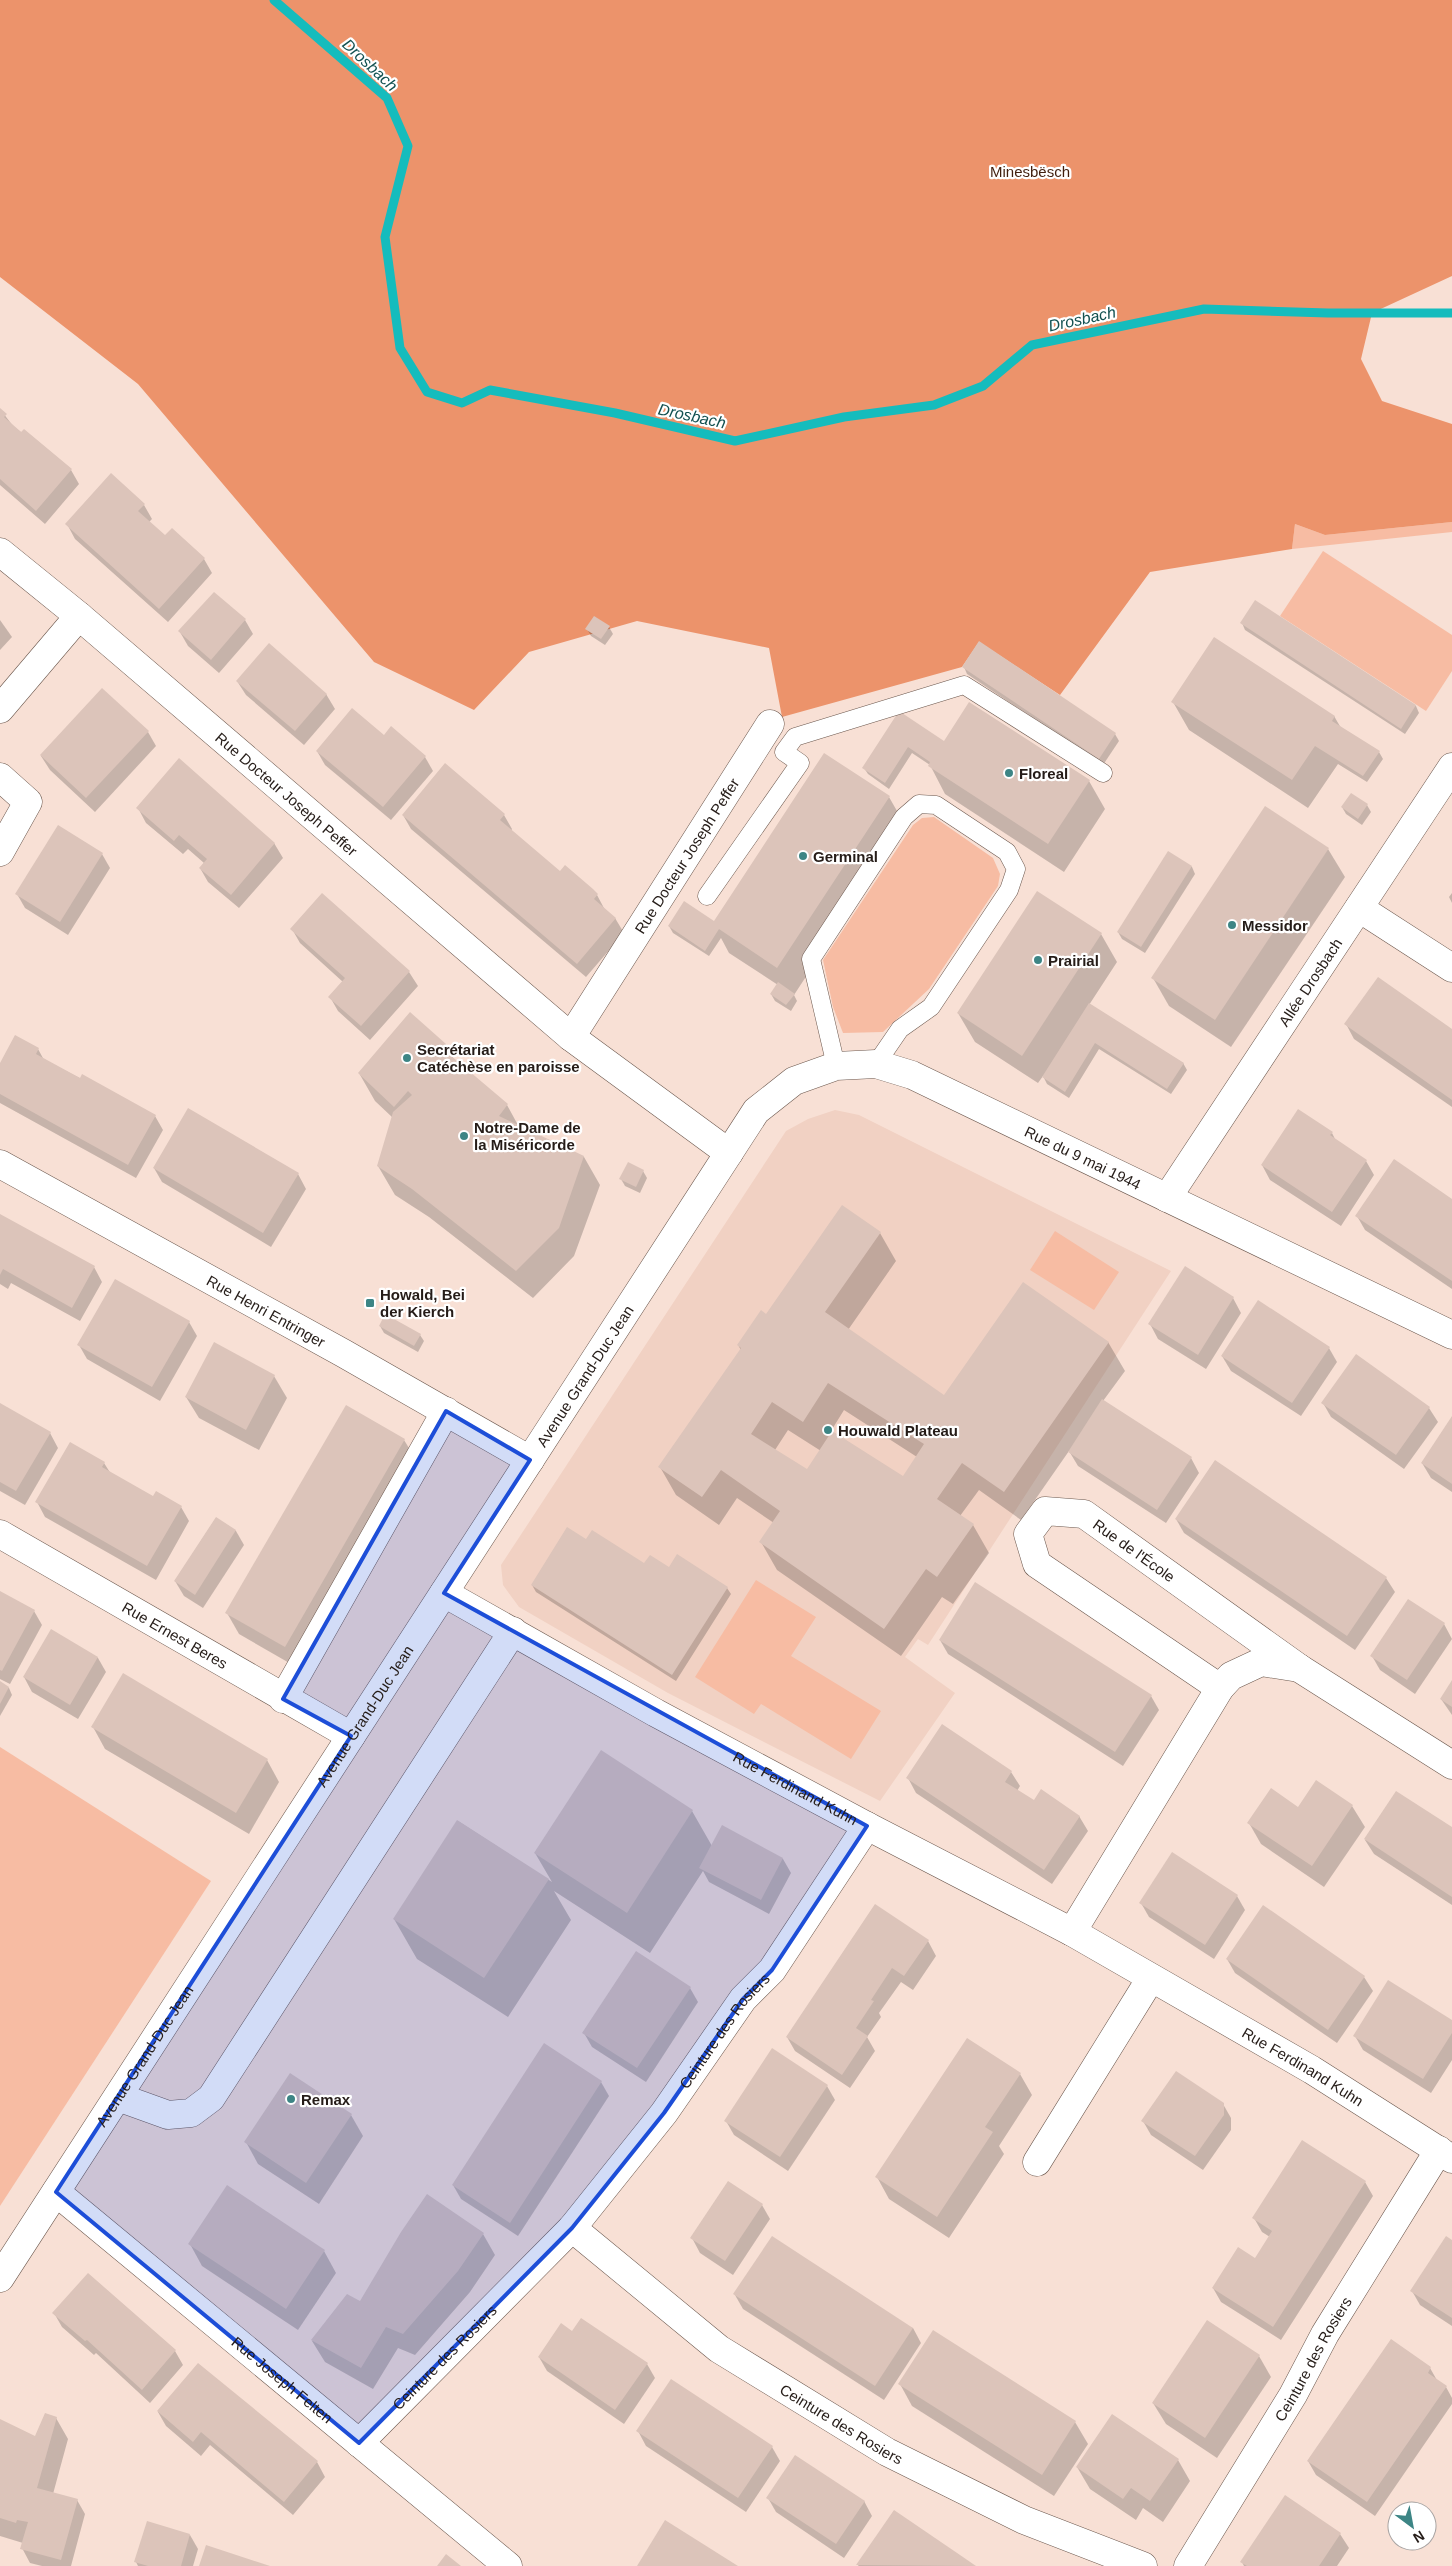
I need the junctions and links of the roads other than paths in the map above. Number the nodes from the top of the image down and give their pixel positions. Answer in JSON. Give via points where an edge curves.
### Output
{"nodes":[{"id":1,"x":0,"y":552,"type":"edge"},
{"id":2,"x":79,"y":616,"type":"junction"},
{"id":3,"x":0,"y":709,"type":"edge"},
{"id":4,"x":770,"y":724,"type":"joint"},
{"id":5,"x":795,"y":737,"type":"junction"},
{"id":6,"x":1452,"y":767,"type":"edge"},
{"id":7,"x":1103,"y":773,"type":"dead end"},
{"id":8,"x":0,"y":777,"type":"edge"},
{"id":9,"x":0,"y":852,"type":"edge"},
{"id":10,"x":707,"y":896,"type":"dead end"},
{"id":11,"x":1359,"y":908,"type":"junction"},
{"id":12,"x":1452,"y":968,"type":"edge"},
{"id":13,"x":571,"y":1037,"type":"junction"},
{"id":14,"x":876,"y":1064,"type":"junction"},
{"id":15,"x":836,"y":1066,"type":"junction"},
{"id":16,"x":729,"y":1153,"type":"junction"},
{"id":17,"x":0,"y":1164,"type":"edge"},
{"id":18,"x":1168,"y":1198,"type":"junction"},
{"id":19,"x":1452,"y":1335,"type":"edge"},
{"id":20,"x":446,"y":1412,"type":"junction"},
{"id":21,"x":530,"y":1460,"type":"junction"},
{"id":22,"x":0,"y":1534,"type":"edge"},
{"id":23,"x":444,"y":1593,"type":"junction"},
{"id":24,"x":513,"y":1631,"type":"junction"},
{"id":25,"x":1299,"y":1668,"type":"junction"},
{"id":26,"x":1220,"y":1688,"type":"junction"},
{"id":27,"x":283,"y":1699,"type":"junction"},
{"id":28,"x":351,"y":1736,"type":"junction"},
{"id":29,"x":1452,"y":1765,"type":"edge"},
{"id":30,"x":867,"y":1826,"type":"junction"},
{"id":31,"x":1072,"y":1932,"type":"junction"},
{"id":32,"x":1151,"y":1978,"type":"junction"},
{"id":33,"x":118,"y":2097,"type":"junction"},
{"id":34,"x":1445,"y":2155,"type":"edge"},
{"id":35,"x":1037,"y":2162,"type":"dead end"},
{"id":36,"x":56,"y":2192,"type":"junction"},
{"id":37,"x":572,"y":2228,"type":"junction"},
{"id":38,"x":0,"y":2278,"type":"edge"},
{"id":39,"x":359,"y":2443,"type":"junction"},
{"id":40,"x":508,"y":2566,"type":"edge"},
{"id":41,"x":1143,"y":2566,"type":"edge"},
{"id":42,"x":1188,"y":2566,"type":"edge"}],
"edges":[{"from":1,"to":2,"type":"street","name":"Rue Docteur Joseph Peffer"},
{"from":2,"to":3,"type":"street"},
{"from":2,"to":13,"type":"street","name":"Rue Docteur Joseph Peffer"},
{"from":4,"to":5,"type":"lane"},
{"from":4,"to":13,"type":"street","name":"Rue Docteur Joseph Peffer"},
{"from":5,"to":7,"type":"lane","via":[[964,686]]},
{"from":5,"to":10,"type":"lane","via":[[784,752],[800,763]]},
{"from":6,"to":11,"type":"street","name":"Allée Drosbach"},
{"from":8,"to":9,"type":"street","via":[[28,802]]},
{"from":11,"to":12,"type":"street"},
{"from":11,"to":18,"type":"street","name":"Allée Drosbach"},
{"from":13,"to":16,"type":"street","name":"Rue Docteur Joseph Peffer"},
{"from":14,"to":15,"type":"street","name":"Rue du 9 mai 1944"},
{"from":14,"to":15,"type":"lane","via":[[900,1029],[931,1007],[1009,890],[1016,869],[1007,852],[936,805],[919,804],[904,817],[811,959]]},
{"from":14,"to":18,"type":"street","name":"Rue du 9 mai 1944","via":[[912,1075]]},
{"from":15,"to":16,"type":"street","name":"Rue du 9 mai 1944","via":[[794,1081],[756,1111]]},
{"from":16,"to":21,"type":"street","name":"Avenue Grand-Duc Jean"},
{"from":17,"to":20,"type":"street","name":"Rue Henri Entringer"},
{"from":18,"to":19,"type":"street","name":"Rue du 9 mai 1944"},
{"from":20,"to":21,"type":"street","name":"Rue Henri Entringer"},
{"from":20,"to":27,"type":"street"},
{"from":21,"to":23,"type":"street","name":"Avenue Grand-Duc Jean"},
{"from":22,"to":27,"type":"street","name":"Rue Ernest Beres"},
{"from":23,"to":24,"type":"street","name":"Rue Ferdinand Kuhn"},
{"from":23,"to":28,"type":"street","name":"Avenue Grand-Duc Jean"},
{"from":24,"to":30,"type":"street","name":"Rue Ferdinand Kuhn","via":[[656,1713]]},
{"from":24,"to":33,"type":"street","via":[[211,2098],[190,2113],[168,2115]]},
{"from":25,"to":26,"type":"street","name":"Rue de l'École","via":[[1261,1662],[1231,1676]]},
{"from":25,"to":26,"type":"street","name":"Rue de l'École","via":[[1084,1514],[1045,1511],[1028,1534],[1037,1564]]},
{"from":25,"to":29,"type":"street","name":"Rue de l'École"},
{"from":26,"to":31,"type":"street","name":"Rue de l'École"},
{"from":27,"to":28,"type":"street","name":"Rue Ernest Beres"},
{"from":28,"to":33,"type":"street","name":"Avenue Grand-Duc Jean"},
{"from":30,"to":31,"type":"street","name":"Rue Ferdinand Kuhn"},
{"from":30,"to":37,"type":"street","name":"Ceinture des Rosiers","via":[[772,1970],[743,1999],[664,2113]]},
{"from":31,"to":32,"type":"street","name":"Rue Ferdinand Kuhn"},
{"from":32,"to":34,"type":"street","name":"Rue Ferdinand Kuhn","via":[[1312,2070]]},
{"from":32,"to":35,"type":"street"},
{"from":33,"to":36,"type":"street","name":"Avenue Grand-Duc Jean"},
{"from":34,"to":42,"type":"street","name":"Ceinture des Rosiers","via":[[1325,2334],[1293,2396]]},
{"from":36,"to":38,"type":"street","name":"Avenue Grand-Duc Jean"},
{"from":36,"to":39,"type":"street","name":"Rue Joseph Felten"},
{"from":37,"to":39,"type":"street","name":"Ceinture des Rosiers"},
{"from":37,"to":41,"type":"street","name":"Ceinture des Rosiers","via":[[719,2349],[888,2452],[1024,2520]]},
{"from":39,"to":40,"type":"street","name":"Rue Joseph Felten"}]}
